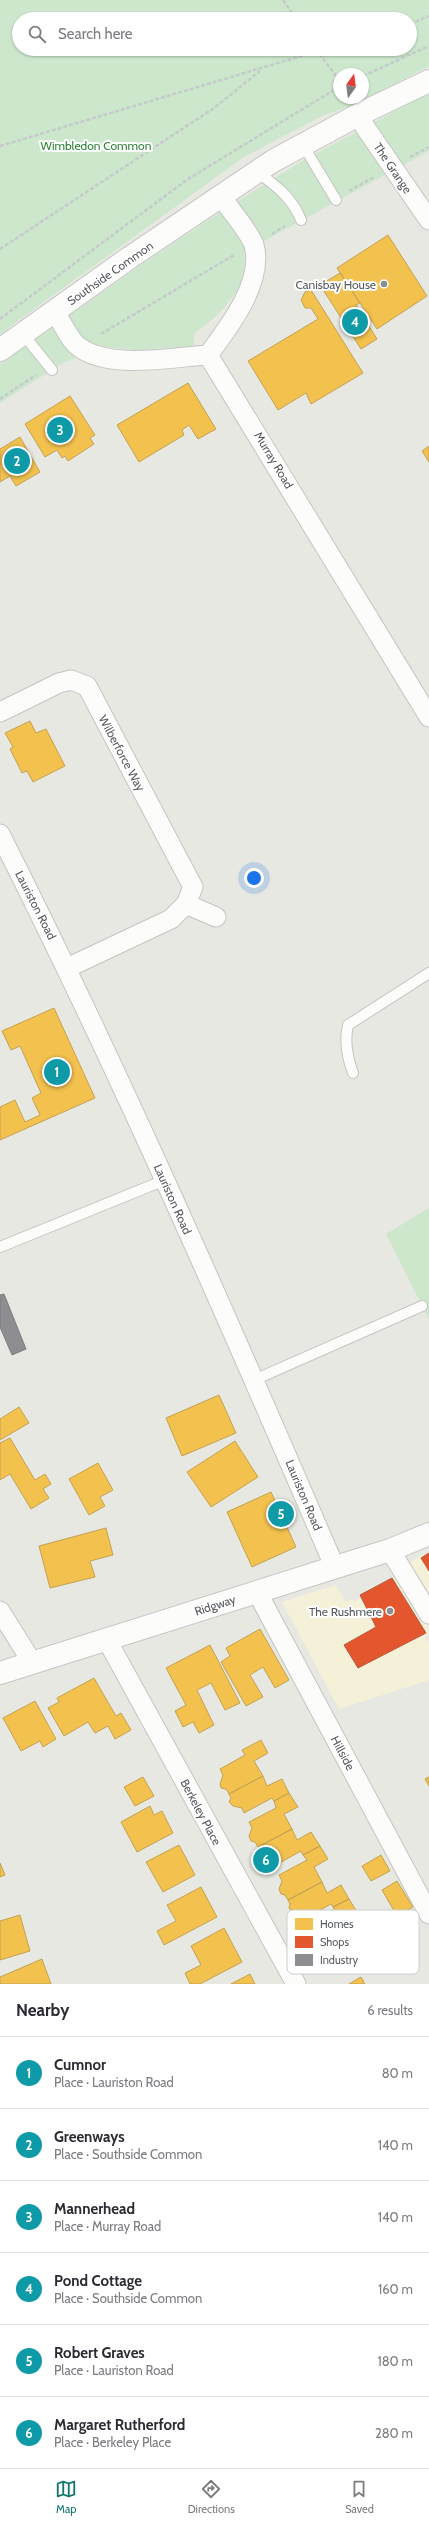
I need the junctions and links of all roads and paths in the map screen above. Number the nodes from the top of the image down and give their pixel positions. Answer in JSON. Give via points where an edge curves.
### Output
{"nodes":[{"id":1,"x":283,"y":0,"type":"edge"},
{"id":2,"x":291,"y":12,"type":"edge"},
{"id":3,"x":429,"y":16,"type":"edge"},
{"id":4,"x":417,"y":21,"type":"edge"},
{"id":5,"x":429,"y":46,"type":"edge"},
{"id":6,"x":417,"y":51,"type":"edge"},
{"id":7,"x":299,"y":56,"type":"edge"},
{"id":8,"x":321,"y":56,"type":"edge"},
{"id":9,"x":407,"y":56,"type":"edge"},
{"id":10,"x":261,"y":69,"type":"junction"},
{"id":11,"x":333,"y":72,"type":"edge"},
{"id":12,"x":369,"y":73,"type":"edge"},
{"id":13,"x":429,"y":81,"type":"edge"},
{"id":14,"x":333,"y":91,"type":"edge"},
{"id":15,"x":360,"y":114,"type":"junction"},
{"id":16,"x":303,"y":145,"type":"junction"},
{"id":17,"x":0,"y":146,"type":"edge"},
{"id":18,"x":429,"y":147,"type":"edge"},
{"id":19,"x":393,"y":168,"type":"junction"},
{"id":20,"x":257,"y":172,"type":"junction"},
{"id":21,"x":221,"y":196,"type":"junction"},
{"id":22,"x":336,"y":199,"type":"joint"},
{"id":23,"x":301,"y":219,"type":"joint"},
{"id":24,"x":429,"y":220,"type":"edge"},
{"id":25,"x":253,"y":243,"type":"junction"},
{"id":26,"x":0,"y":249,"type":"edge"},
{"id":27,"x":55,"y":312,"type":"junction"},
{"id":28,"x":0,"y":319,"type":"edge"},
{"id":29,"x":23,"y":334,"type":"junction"},
{"id":30,"x":78,"y":347,"type":"junction"},
{"id":31,"x":0,"y":350,"type":"edge"},
{"id":32,"x":208,"y":354,"type":"junction"},
{"id":33,"x":51,"y":368,"type":"joint"},
{"id":34,"x":0,"y":399,"type":"edge"},
{"id":35,"x":0,"y":712,"type":"edge"},
{"id":36,"x":429,"y":717,"type":"edge"},
{"id":37,"x":0,"y":834,"type":"edge"},
{"id":38,"x":186,"y":904,"type":"junction"},
{"id":39,"x":216,"y":918,"type":"dead end"},
{"id":40,"x":67,"y":968,"type":"junction"},
{"id":41,"x":429,"y":973,"type":"edge"},
{"id":42,"x":353,"y":1073,"type":"dead end"},
{"id":43,"x":165,"y":1180,"type":"junction"},
{"id":44,"x":0,"y":1247,"type":"edge"},
{"id":45,"x":422,"y":1306,"type":"dead end"},
{"id":46,"x":254,"y":1380,"type":"junction"},
{"id":47,"x":429,"y":1534,"type":"edge"},
{"id":48,"x":390,"y":1550,"type":"junction"},
{"id":49,"x":335,"y":1568,"type":"junction"},
{"id":50,"x":257,"y":1592,"type":"junction"},
{"id":51,"x":0,"y":1611,"type":"edge"},
{"id":52,"x":429,"y":1614,"type":"edge"},
{"id":53,"x":107,"y":1640,"type":"junction"},
{"id":54,"x":32,"y":1662,"type":"junction"},
{"id":55,"x":0,"y":1673,"type":"edge"},
{"id":56,"x":429,"y":1914,"type":"edge"},
{"id":57,"x":287,"y":1968,"type":"edge"},
{"id":58,"x":291,"y":1974,"type":"edge"},
{"id":59,"x":296,"y":1984,"type":"edge"}],
"edges":[{"from":1,"to":2,"type":"path"},
{"from":3,"to":4,"type":"path"},
{"from":5,"to":6,"type":"path"},
{"from":7,"to":10,"type":"path"},
{"from":8,"to":11,"type":"path"},
{"from":9,"to":12,"type":"path"},
{"from":10,"to":17,"type":"path","via":[[159,97]]},
{"from":10,"to":26,"type":"path","via":[[214,108]]},
{"from":13,"to":15,"type":"street","name":"Southside Common"},
{"from":14,"to":28,"type":"path","via":[[188,179]]},
{"from":15,"to":16,"type":"street","name":"Southside Common"},
{"from":15,"to":19,"type":"street","name":"The Grange"},
{"from":16,"to":20,"type":"street","name":"Southside Common"},
{"from":16,"to":22,"type":"lane"},
{"from":18,"to":19,"type":"path"},
{"from":19,"to":22,"type":"path"},
{"from":19,"to":24,"type":"street","name":"The Grange"},
{"from":20,"to":21,"type":"street","name":"Southside Common"},
{"from":20,"to":23,"type":"lane","via":[[291,199]]},
{"from":21,"to":25,"type":"street"},
{"from":21,"to":27,"type":"street","name":"Southside Common"},
{"from":23,"to":25,"type":"path"},
{"from":25,"to":30,"type":"path"},
{"from":25,"to":32,"type":"street","via":[[256,255],[253,274],[239,312]]},
{"from":27,"to":29,"type":"street","name":"Southside Common"},
{"from":27,"to":30,"type":"street"},
{"from":29,"to":31,"type":"street","name":"Southside Common"},
{"from":29,"to":33,"type":"lane"},
{"from":30,"to":32,"type":"street","via":[[101,358],[118,360]]},
{"from":32,"to":36,"type":"street","name":"Murray Road"},
{"from":33,"to":34,"type":"path"},
{"from":35,"to":38,"type":"street","name":"Wilberforce Way","via":[[59,683],[72,680],[86,686],[193,887]]},
{"from":37,"to":40,"type":"street","name":"Lauriston Road"},
{"from":38,"to":39,"type":"street"},
{"from":38,"to":40,"type":"street","name":"Wilberforce Way","via":[[171,919]]},
{"from":40,"to":43,"type":"street","name":"Lauriston Road"},
{"from":41,"to":42,"type":"lane","via":[[348,1025],[347,1057]]},
{"from":43,"to":44,"type":"lane"},
{"from":43,"to":46,"type":"street","name":"Lauriston Road"},
{"from":45,"to":46,"type":"lane"},
{"from":46,"to":49,"type":"street","name":"Lauriston Road"},
{"from":47,"to":48,"type":"street","name":"Ridgway"},
{"from":48,"to":49,"type":"street","name":"Ridgway"},
{"from":48,"to":52,"type":"street"},
{"from":49,"to":50,"type":"street","name":"Ridgway"},
{"from":50,"to":53,"type":"street","name":"Ridgway"},
{"from":50,"to":56,"type":"street","name":"Hillside"},
{"from":51,"to":54,"type":"street"},
{"from":53,"to":54,"type":"street","name":"Ridgway"},
{"from":53,"to":57,"type":"street","name":"Berkeley Place"},
{"from":54,"to":55,"type":"street","name":"Ridgway"},
{"from":58,"to":59,"type":"street","name":"Berkeley Place"}]}
